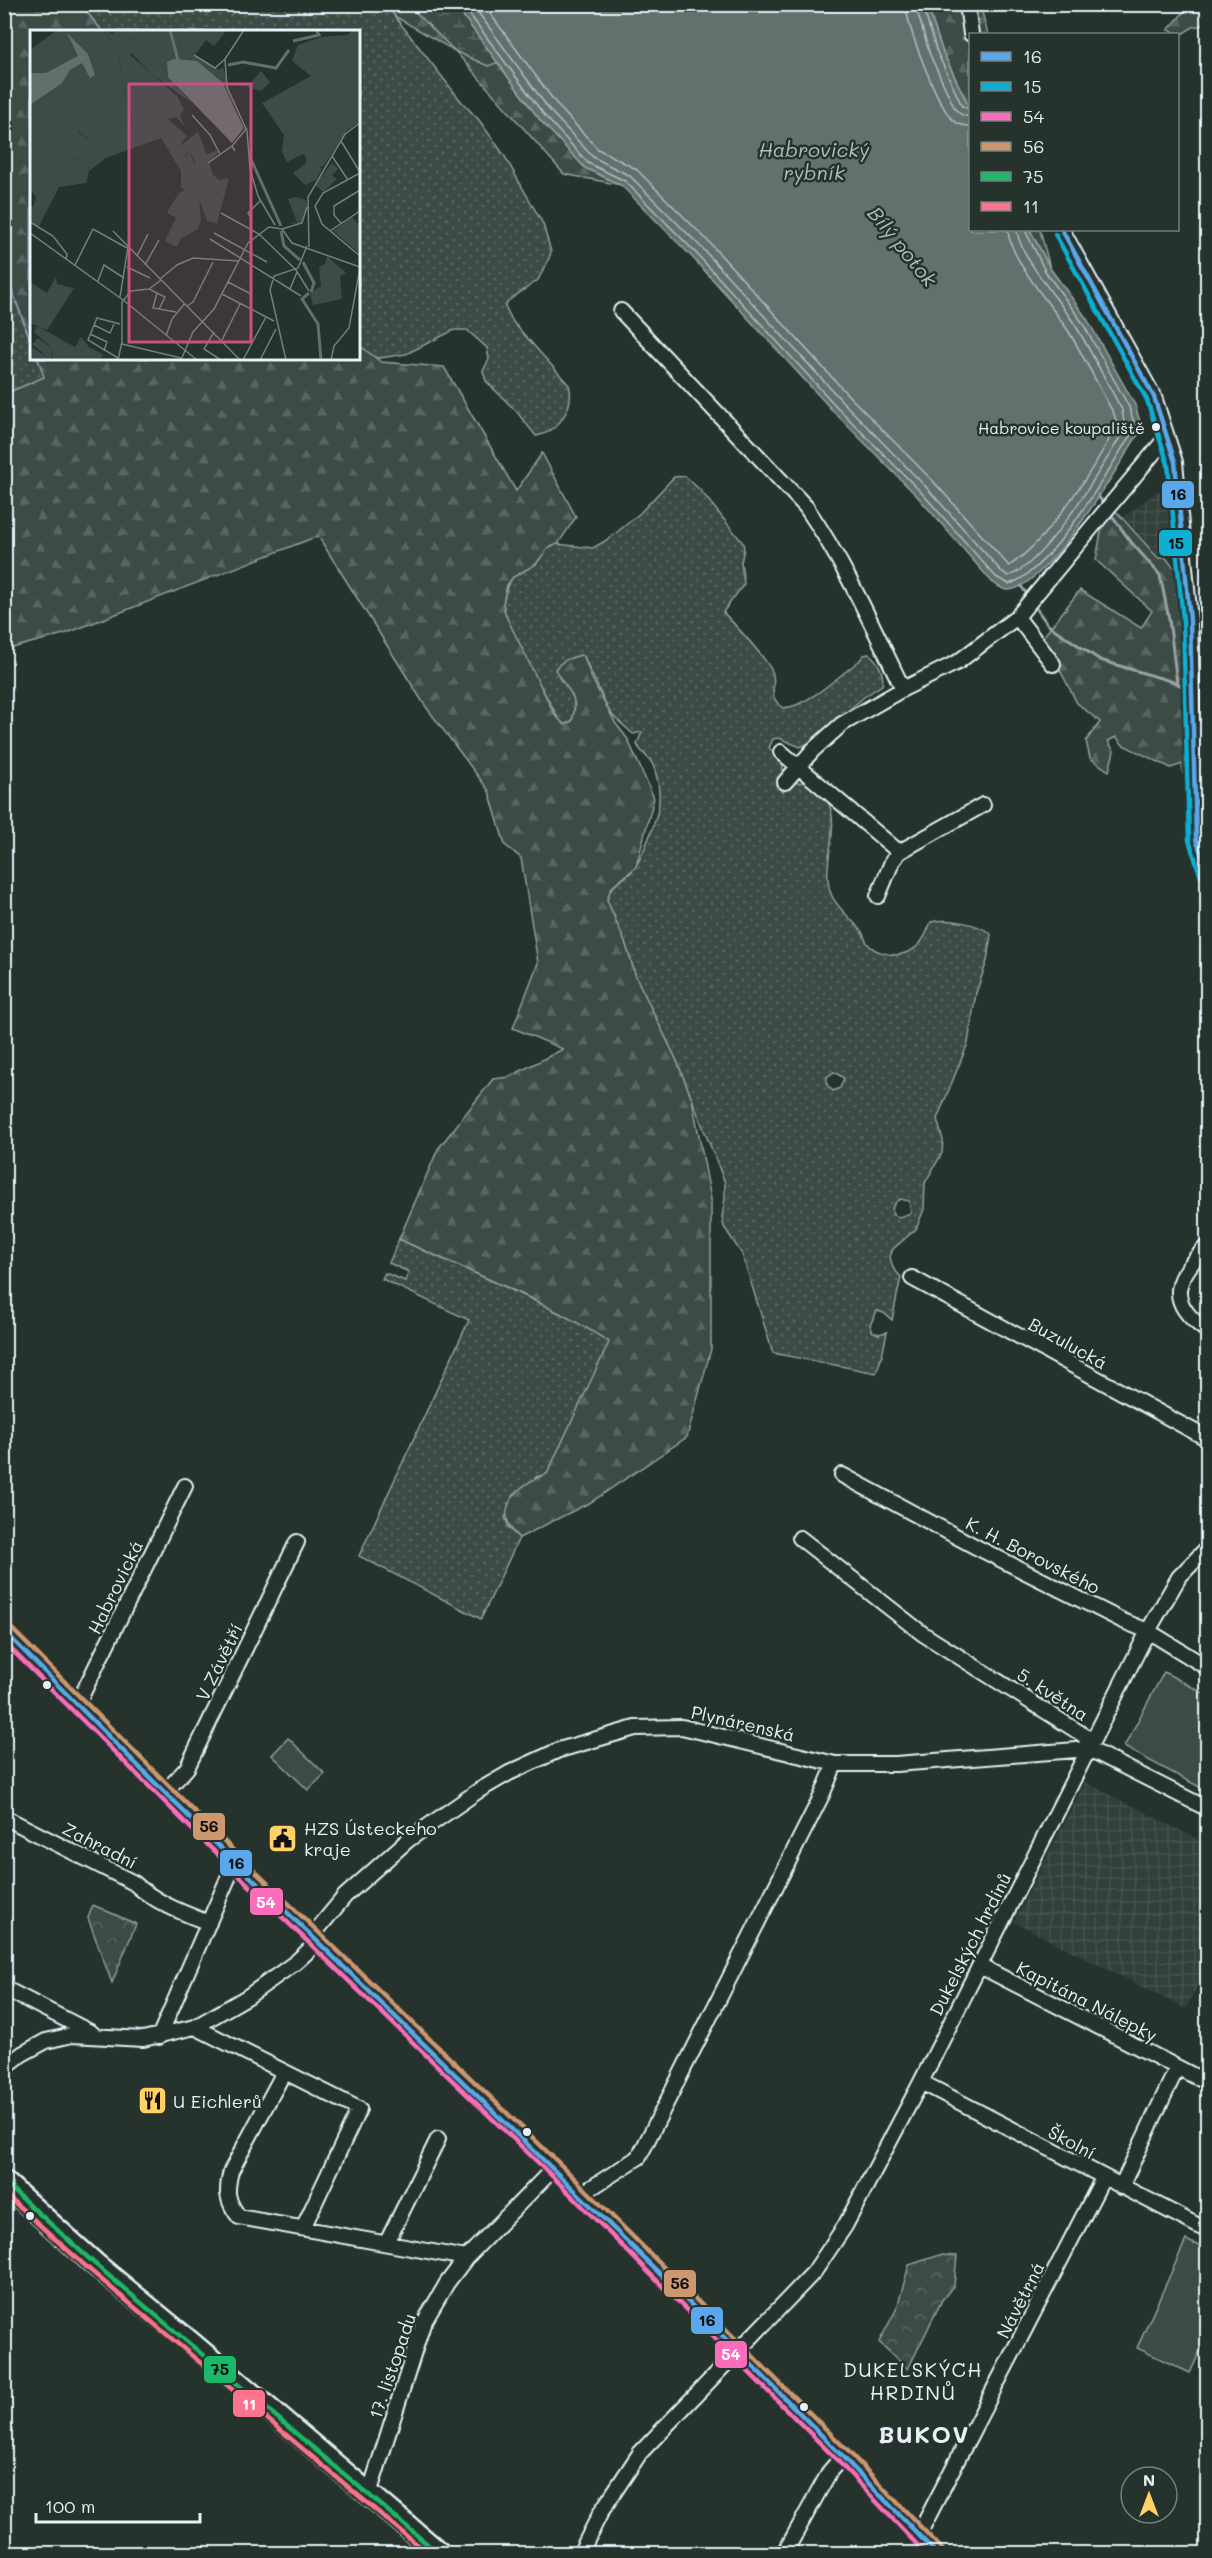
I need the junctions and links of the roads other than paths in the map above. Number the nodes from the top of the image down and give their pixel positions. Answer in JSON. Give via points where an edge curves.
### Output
{"nodes":[{"id":1,"x":968,"y":4,"type":"edge"},
{"id":2,"x":970,"y":33,"type":"edge"},
{"id":3,"x":1063,"y":231,"type":"edge"},
{"id":4,"x":621,"y":311,"type":"dead end"},
{"id":5,"x":1166,"y":438,"type":"junction"},
{"id":6,"x":1017,"y":617,"type":"junction"},
{"id":7,"x":1053,"y":664,"type":"dead end"},
{"id":8,"x":903,"y":689,"type":"junction"},
{"id":9,"x":781,"y":752,"type":"dead end"},
{"id":10,"x":798,"y":766,"type":"junction"},
{"id":11,"x":785,"y":782,"type":"dead end"},
{"id":12,"x":983,"y":805,"type":"dead end"},
{"id":13,"x":899,"y":852,"type":"junction"},
{"id":14,"x":1208,"y":875,"type":"edge"},
{"id":15,"x":878,"y":896,"type":"dead end"},
{"id":16,"x":1208,"y":1245,"type":"edge"},
{"id":17,"x":912,"y":1278,"type":"dead end"},
{"id":18,"x":1206,"y":1330,"type":"dead end"},
{"id":19,"x":1208,"y":1439,"type":"edge"},
{"id":20,"x":842,"y":1475,"type":"dead end"},
{"id":21,"x":185,"y":1486,"type":"dead end"},
{"id":22,"x":800,"y":1538,"type":"dead end"},
{"id":23,"x":297,"y":1542,"type":"dead end"},
{"id":24,"x":1208,"y":1547,"type":"edge"},
{"id":25,"x":4,"y":1631,"type":"edge"},
{"id":26,"x":1148,"y":1631,"type":"junction"},
{"id":27,"x":1208,"y":1668,"type":"edge"},
{"id":28,"x":77,"y":1705,"type":"junction"},
{"id":29,"x":1089,"y":1749,"type":"junction"},
{"id":30,"x":835,"y":1764,"type":"junction"},
{"id":31,"x":165,"y":1792,"type":"junction"},
{"id":32,"x":1208,"y":1809,"type":"edge"},
{"id":33,"x":4,"y":1817,"type":"edge"},
{"id":34,"x":235,"y":1862,"type":"junction"},
{"id":35,"x":209,"y":1923,"type":"junction"},
{"id":36,"x":315,"y":1939,"type":"junction"},
{"id":37,"x":980,"y":1966,"type":"junction"},
{"id":38,"x":4,"y":1988,"type":"edge"},
{"id":39,"x":195,"y":2027,"type":"junction"},
{"id":40,"x":97,"y":2036,"type":"junction"},
{"id":41,"x":159,"y":2037,"type":"junction"},
{"id":42,"x":4,"y":2068,"type":"edge"},
{"id":43,"x":1177,"y":2068,"type":"junction"},
{"id":44,"x":284,"y":2072,"type":"junction"},
{"id":45,"x":921,"y":2082,"type":"junction"},
{"id":46,"x":1206,"y":2082,"type":"edge"},
{"id":47,"x":438,"y":2139,"type":"dead end"},
{"id":48,"x":554,"y":2168,"type":"junction"},
{"id":49,"x":1103,"y":2178,"type":"junction"},
{"id":50,"x":4,"y":2182,"type":"edge"},
{"id":51,"x":1121,"y":2187,"type":"junction"},
{"id":52,"x":580,"y":2194,"type":"junction"},
{"id":53,"x":303,"y":2228,"type":"junction"},
{"id":54,"x":1208,"y":2231,"type":"edge"},
{"id":55,"x":387,"y":2242,"type":"junction"},
{"id":56,"x":466,"y":2258,"type":"junction"},
{"id":57,"x":738,"y":2353,"type":"junction"},
{"id":58,"x":843,"y":2456,"type":"junction"},
{"id":59,"x":369,"y":2493,"type":"junction"},
{"id":60,"x":919,"y":2534,"type":"junction"},
{"id":61,"x":440,"y":2553,"type":"edge"},
{"id":62,"x":580,"y":2553,"type":"edge"},
{"id":63,"x":784,"y":2553,"type":"edge"},
{"id":64,"x":937,"y":2553,"type":"edge"}],
"edges":[{"from":1,"to":2,"type":"street"},
{"from":3,"to":5,"type":"street","via":[[1154,397]]},
{"from":4,"to":8,"type":"street","via":[[806,507],[850,580]]},
{"from":5,"to":6,"type":"street"},
{"from":5,"to":14,"type":"street","via":[[1175,462],[1190,620],[1196,839]]},
{"from":6,"to":7,"type":"street"},
{"from":6,"to":8,"type":"street","via":[[958,662]]},
{"from":8,"to":10,"type":"street","via":[[842,724]]},
{"from":9,"to":10,"type":"street"},
{"from":10,"to":11,"type":"street"},
{"from":10,"to":13,"type":"street"},
{"from":12,"to":13,"type":"street"},
{"from":13,"to":15,"type":"street"},
{"from":16,"to":18,"type":"street","via":[[1181,1276],[1178,1300],[1191,1320]]},
{"from":17,"to":19,"type":"street","name":"Buzulucká"},
{"from":20,"to":26,"type":"street","name":"K. H. Borovského","via":[[978,1548]]},
{"from":21,"to":28,"type":"street","name":"Habrovická"},
{"from":22,"to":29,"type":"street","name":"5. května","via":[[923,1634],[1085,1736]]},
{"from":23,"to":31,"type":"street","name":"V Závětří","via":[[187,1768]]},
{"from":24,"to":26,"type":"street","name":"5. května","via":[[1179,1577]]},
{"from":25,"to":28,"type":"street"},
{"from":26,"to":27,"type":"street","name":"K. H. Borovského"},
{"from":26,"to":29,"type":"street","name":"5. května"},
{"from":28,"to":31,"type":"street"},
{"from":29,"to":30,"type":"street","name":"Plynárenská","via":[[896,1764]]},
{"from":29,"to":32,"type":"street"},
{"from":29,"to":37,"type":"street","name":"Dukelských hrdinů"},
{"from":30,"to":36,"type":"street","name":"Plynárenská","via":[[682,1727],[635,1728],[559,1750],[478,1791],[408,1840],[345,1896]]},
{"from":30,"to":52,"type":"street","via":[[639,2157]]},
{"from":31,"to":34,"type":"street"},
{"from":33,"to":35,"type":"street","name":"Zahradní","via":[[134,1883],[166,1906]]},
{"from":34,"to":35,"type":"street"},
{"from":34,"to":36,"type":"street"},
{"from":35,"to":41,"type":"street"},
{"from":36,"to":39,"type":"street","name":"Plynárenská","via":[[296,1962]]},
{"from":36,"to":48,"type":"street"},
{"from":37,"to":43,"type":"street","name":"Kapitána Nálepky"},
{"from":37,"to":45,"type":"street","name":"Dukelských hrdinů"},
{"from":38,"to":40,"type":"street","name":"Plynárenská"},
{"from":39,"to":41,"type":"street","name":"Plynárenská"},
{"from":39,"to":44,"type":"street"},
{"from":40,"to":41,"type":"street","name":"Plynárenská"},
{"from":40,"to":42,"type":"street","name":"Plynárenská","via":[[72,2035],[46,2041]]},
{"from":43,"to":46,"type":"street","name":"Kapitána Nálepky"},
{"from":43,"to":51,"type":"street"},
{"from":44,"to":53,"type":"street","via":[[359,2109]]},
{"from":44,"to":53,"type":"street","via":[[231,2171],[227,2187],[230,2205],[239,2217]]},
{"from":45,"to":49,"type":"street","name":"Školní"},
{"from":45,"to":57,"type":"street","name":"Dukelských hrdinů","via":[[845,2226],[820,2263]]},
{"from":47,"to":55,"type":"street"},
{"from":48,"to":52,"type":"street"},
{"from":48,"to":56,"type":"street","name":"17. listopadu"},
{"from":49,"to":51,"type":"street","name":"Školní"},
{"from":49,"to":60,"type":"street","name":"Návětrná"},
{"from":50,"to":59,"type":"main road","via":[[94,2264]]},
{"from":51,"to":54,"type":"street","name":"Školní"},
{"from":52,"to":57,"type":"street"},
{"from":53,"to":55,"type":"street"},
{"from":55,"to":56,"type":"street"},
{"from":56,"to":59,"type":"street","name":"17. listopadu","via":[[423,2324]]},
{"from":57,"to":58,"type":"street"},
{"from":57,"to":62,"type":"street","name":"Dukelských hrdinů","via":[[640,2453],[601,2512]]},
{"from":58,"to":60,"type":"street"},
{"from":58,"to":63,"type":"street","via":[[830,2471]]},
{"from":59,"to":61,"type":"main road"},
{"from":60,"to":64,"type":"street"}]}
